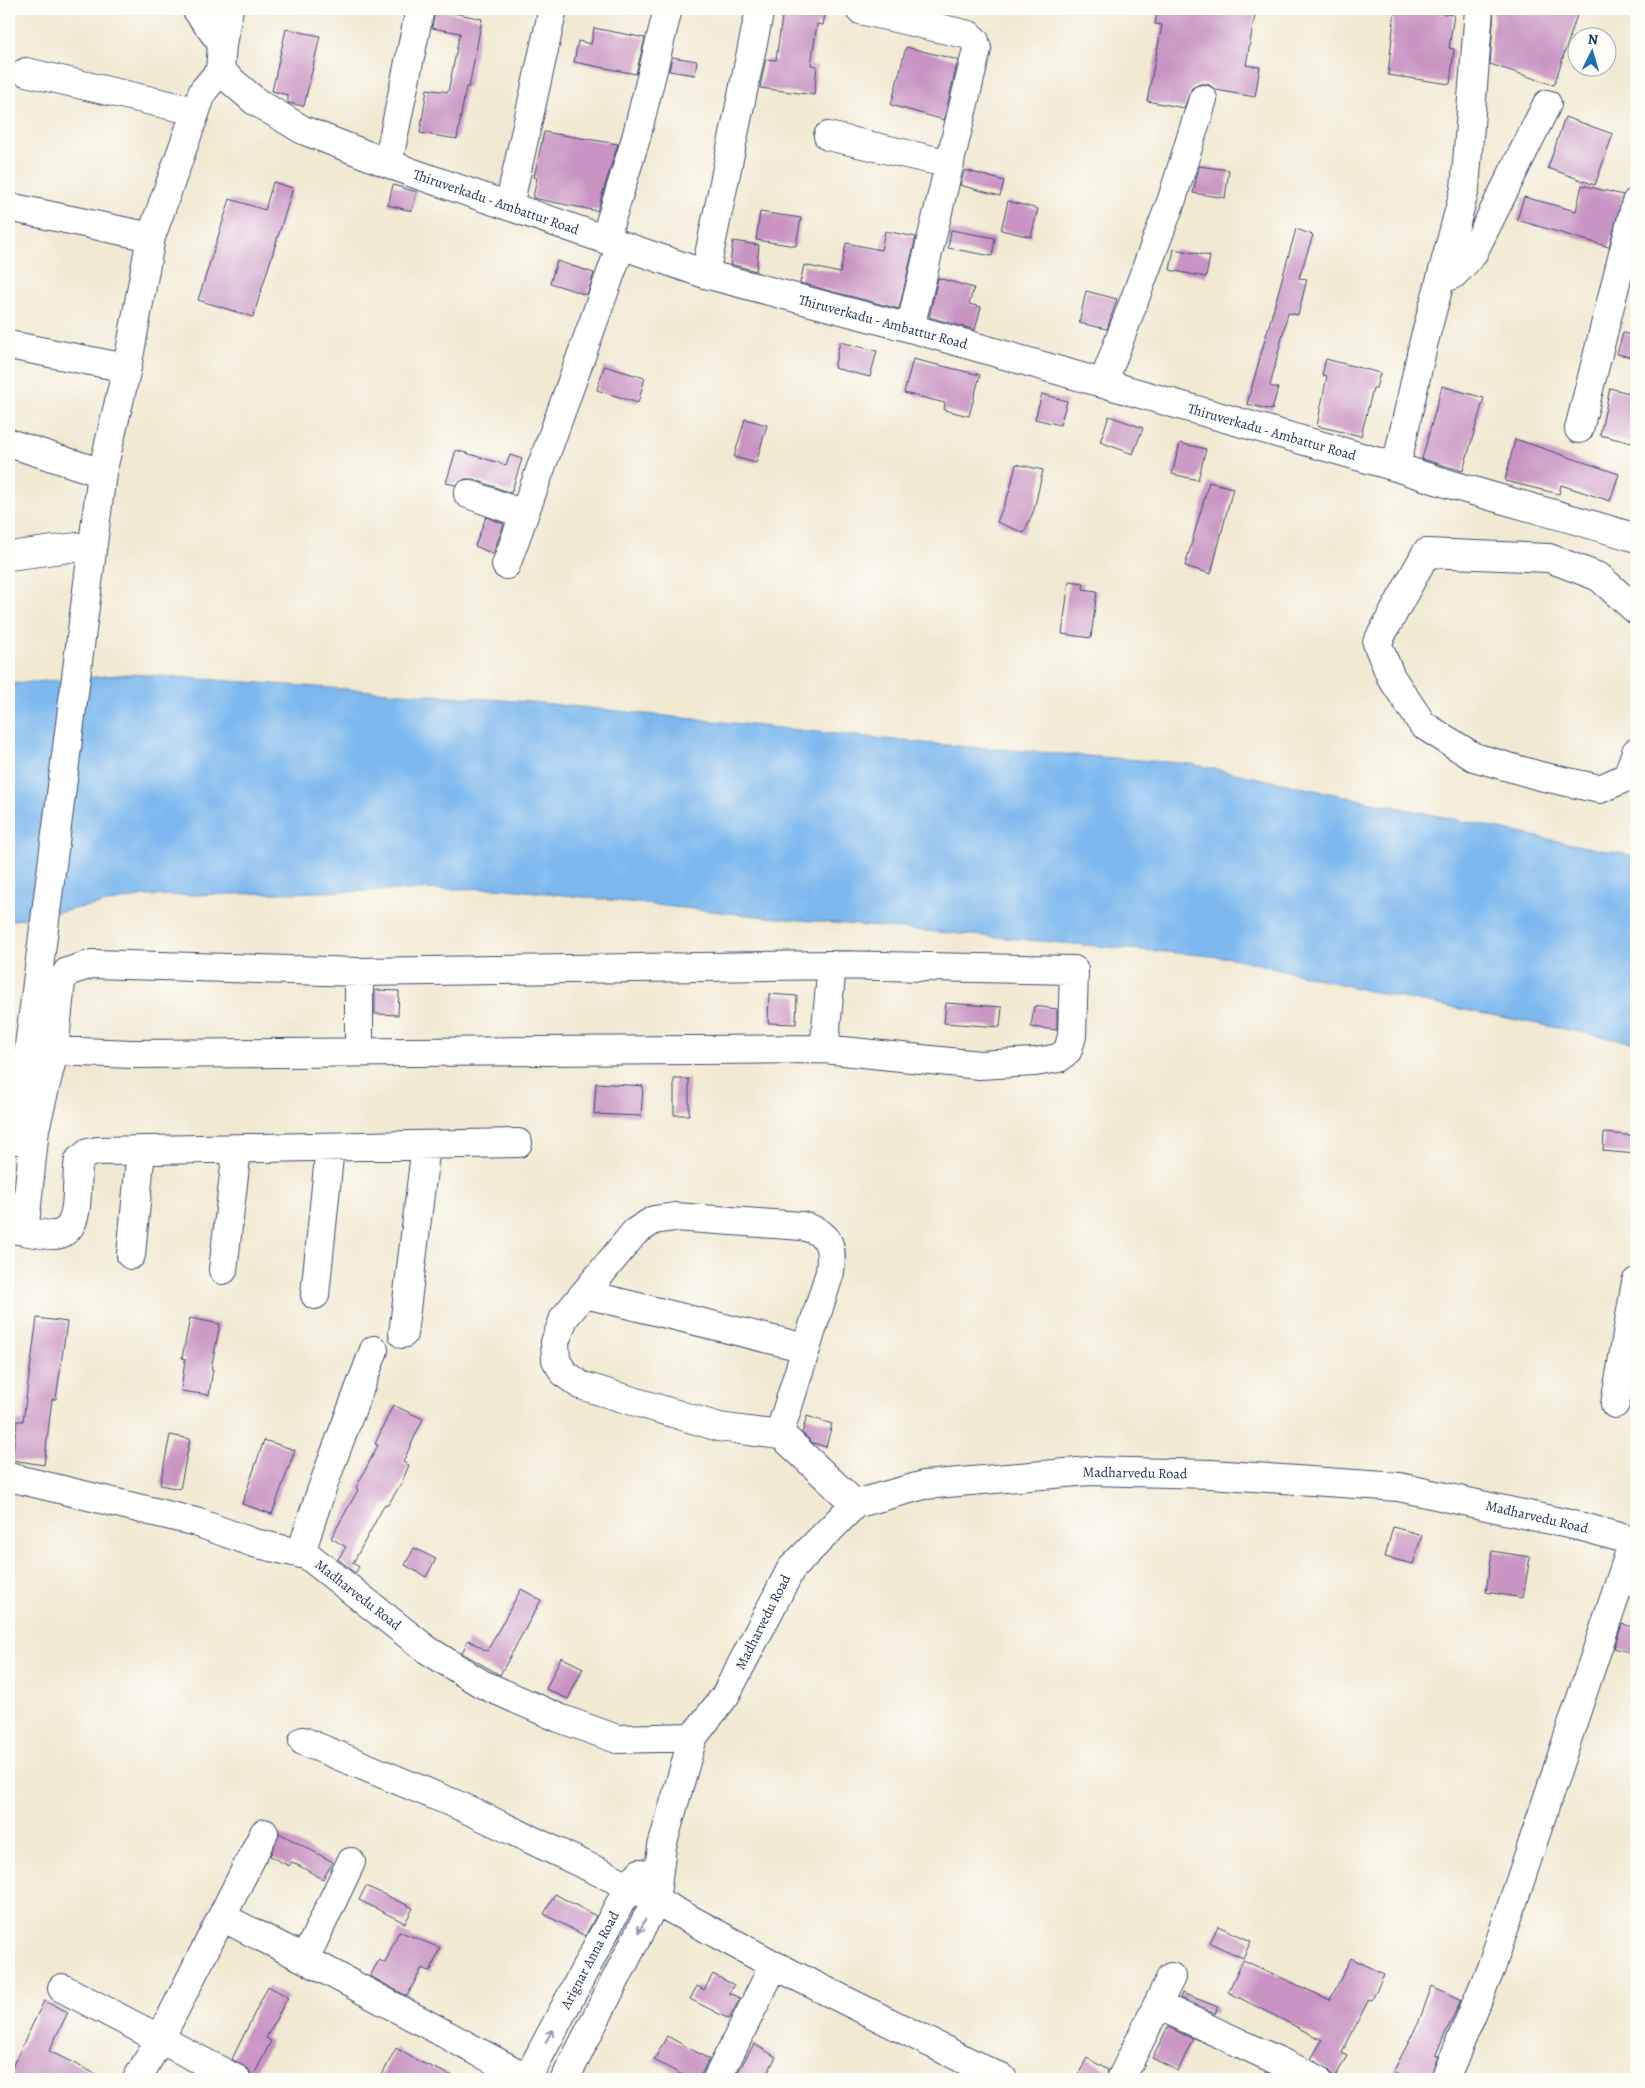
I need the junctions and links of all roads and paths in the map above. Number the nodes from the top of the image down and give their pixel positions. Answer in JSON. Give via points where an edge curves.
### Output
{"nodes":[{"id":1,"x":196,"y":9,"type":"edge"},
{"id":2,"x":229,"y":9,"type":"edge"},
{"id":3,"x":420,"y":9,"type":"edge"},
{"id":4,"x":553,"y":9,"type":"edge"},
{"id":5,"x":668,"y":9,"type":"edge"},
{"id":6,"x":760,"y":9,"type":"edge"},
{"id":7,"x":860,"y":10,"type":"dead end"},
{"id":8,"x":1472,"y":10,"type":"edge"},
{"id":9,"x":222,"y":44,"type":"junction"},
{"id":10,"x":220,"y":71,"type":"junction"},
{"id":11,"x":26,"y":72,"type":"dead end"},
{"id":12,"x":1203,"y":99,"type":"dead end"},
{"id":13,"x":1547,"y":104,"type":"dead end"},
{"id":14,"x":195,"y":111,"type":"junction"},
{"id":15,"x":828,"y":136,"type":"dead end"},
{"id":16,"x":388,"y":163,"type":"junction"},
{"id":17,"x":950,"y":164,"type":"junction"},
{"id":18,"x":1636,"y":202,"type":"edge"},
{"id":19,"x":509,"y":206,"type":"junction"},
{"id":20,"x":9,"y":207,"type":"edge"},
{"id":21,"x":151,"y":237,"type":"junction"},
{"id":22,"x":613,"y":242,"type":"junction"},
{"id":23,"x":705,"y":274,"type":"junction"},
{"id":24,"x":1441,"y":280,"type":"junction"},
{"id":25,"x":910,"y":328,"type":"junction"},
{"id":26,"x":9,"y":344,"type":"edge"},
{"id":27,"x":127,"y":368,"type":"junction"},
{"id":28,"x":1103,"y":384,"type":"junction"},
{"id":29,"x":1579,"y":429,"type":"dead end"},
{"id":30,"x":9,"y":443,"type":"edge"},
{"id":31,"x":1396,"y":467,"type":"junction"},
{"id":32,"x":102,"y":473,"type":"junction"},
{"id":33,"x":468,"y":494,"type":"dead end"},
{"id":34,"x":523,"y":514,"type":"junction"},
{"id":35,"x":1636,"y":538,"type":"edge"},
{"id":36,"x":92,"y":545,"type":"junction"},
{"id":37,"x":9,"y":556,"type":"edge"},
{"id":38,"x":506,"y":565,"type":"dead end"},
{"id":39,"x":1636,"y":610,"type":"edge"},
{"id":40,"x":1636,"y":752,"type":"edge"},
{"id":41,"x":832,"y":965,"type":"junction"},
{"id":42,"x":359,"y":972,"type":"junction"},
{"id":43,"x":824,"y":1049,"type":"junction"},
{"id":44,"x":54,"y":1051,"type":"junction"},
{"id":45,"x":359,"y":1052,"type":"junction"},
{"id":46,"x":518,"y":1143,"type":"dead end"},
{"id":47,"x":426,"y":1145,"type":"junction"},
{"id":48,"x":330,"y":1147,"type":"junction"},
{"id":49,"x":237,"y":1148,"type":"junction"},
{"id":50,"x":141,"y":1150,"type":"junction"},
{"id":51,"x":12,"y":1234,"type":"edge"},
{"id":52,"x":131,"y":1255,"type":"dead end"},
{"id":53,"x":223,"y":1270,"type":"dead end"},
{"id":54,"x":1636,"y":1282,"type":"edge"},
{"id":55,"x":585,"y":1294,"type":"junction"},
{"id":56,"x":315,"y":1295,"type":"dead end"},
{"id":57,"x":403,"y":1334,"type":"dead end"},
{"id":58,"x":806,"y":1348,"type":"junction"},
{"id":59,"x":374,"y":1350,"type":"dead end"},
{"id":60,"x":1615,"y":1404,"type":"dead end"},
{"id":61,"x":779,"y":1435,"type":"junction"},
{"id":62,"x":9,"y":1477,"type":"edge"},
{"id":63,"x":855,"y":1504,"type":"junction"},
{"id":64,"x":1635,"y":1542,"type":"edge"},
{"id":65,"x":301,"y":1554,"type":"junction"},
{"id":66,"x":693,"y":1737,"type":"junction"},
{"id":67,"x":303,"y":1741,"type":"dead end"},
{"id":68,"x":264,"y":1833,"type":"dead end"},
{"id":69,"x":662,"y":1846,"type":"junction"},
{"id":70,"x":351,"y":1862,"type":"dead end"},
{"id":71,"x":629,"y":1886,"type":"junction"},
{"id":72,"x":655,"y":1902,"type":"junction"},
{"id":73,"x":222,"y":1917,"type":"junction"},
{"id":74,"x":306,"y":1959,"type":"junction"},
{"id":75,"x":774,"y":1965,"type":"junction"},
{"id":76,"x":1171,"y":1977,"type":"dead end"},
{"id":77,"x":62,"y":1988,"type":"dead end"},
{"id":78,"x":1158,"y":2005,"type":"junction"},
{"id":79,"x":160,"y":2039,"type":"junction"},
{"id":80,"x":137,"y":2079,"type":"edge"},
{"id":81,"x":236,"y":2079,"type":"edge"},
{"id":82,"x":527,"y":2079,"type":"edge"},
{"id":83,"x":565,"y":2079,"type":"edge"},
{"id":84,"x":717,"y":2079,"type":"edge"},
{"id":85,"x":1003,"y":2079,"type":"edge"},
{"id":86,"x":1121,"y":2079,"type":"edge"},
{"id":87,"x":1317,"y":2079,"type":"edge"},
{"id":88,"x":1445,"y":2079,"type":"edge"}],
"edges":[{"from":1,"to":9,"type":"street"},
{"from":2,"to":9,"type":"street"},
{"from":3,"to":16,"type":"street"},
{"from":4,"to":19,"type":"street"},
{"from":5,"to":22,"type":"street"},
{"from":6,"to":23,"type":"street"},
{"from":7,"to":17,"type":"street","via":[[969,36],[975,41],[977,50]]},
{"from":8,"to":24,"type":"street","via":[[1465,189]]},
{"from":9,"to":10,"type":"street"},
{"from":10,"to":14,"type":"street","via":[[203,91]]},
{"from":10,"to":16,"type":"street","name":"Thiruverkadu - Ambattur Road","via":[[255,101],[303,130]]},
{"from":11,"to":14,"type":"street"},
{"from":12,"to":28,"type":"street","via":[[1172,199]]},
{"from":13,"to":24,"type":"street","via":[[1472,255],[1454,274]]},
{"from":14,"to":21,"type":"street"},
{"from":15,"to":17,"type":"street"},
{"from":16,"to":19,"type":"street","name":"Thiruverkadu - Ambattur Road"},
{"from":17,"to":25,"type":"street"},
{"from":18,"to":29,"type":"street"},
{"from":19,"to":22,"type":"street","name":"Thiruverkadu - Ambattur Road"},
{"from":20,"to":21,"type":"street"},
{"from":21,"to":27,"type":"street"},
{"from":22,"to":23,"type":"street","name":"Thiruverkadu - Ambattur Road"},
{"from":22,"to":34,"type":"street"},
{"from":23,"to":25,"type":"street","name":"Thiruverkadu - Ambattur Road"},
{"from":24,"to":31,"type":"street"},
{"from":25,"to":28,"type":"street","name":"Thiruverkadu - Ambattur Road"},
{"from":26,"to":27,"type":"street"},
{"from":27,"to":32,"type":"street"},
{"from":28,"to":31,"type":"street","name":"Thiruverkadu - Ambattur Road"},
{"from":30,"to":32,"type":"street"},
{"from":31,"to":35,"type":"street","name":"Thiruverkadu - Ambattur Road"},
{"from":32,"to":36,"type":"street"},
{"from":33,"to":34,"type":"street"},
{"from":34,"to":38,"type":"street"},
{"from":36,"to":37,"type":"street"},
{"from":36,"to":51,"type":"street","via":[[17,1138]]},
{"from":39,"to":40,"type":"street","via":[[1599,577],[1549,558],[1426,553],[1376,643],[1391,677],[1423,725],[1474,757],[1600,789],[1627,777]]},
{"from":41,"to":42,"type":"street"},
{"from":41,"to":43,"type":"street"},
{"from":41,"to":43,"type":"street","via":[[1074,970],[1072,1036],[1068,1050],[1059,1058],[1026,1063],[979,1065]]},
{"from":42,"to":44,"type":"street","via":[[92,964],[67,972],[62,982]]},
{"from":42,"to":45,"type":"street"},
{"from":43,"to":45,"type":"street"},
{"from":44,"to":45,"type":"street","via":[[134,1054]]},
{"from":44,"to":51,"type":"street","via":[[35,1129],[25,1224]]},
{"from":46,"to":47,"type":"street"},
{"from":47,"to":48,"type":"street"},
{"from":47,"to":57,"type":"street"},
{"from":48,"to":49,"type":"street"},
{"from":48,"to":56,"type":"street"},
{"from":49,"to":50,"type":"street"},
{"from":49,"to":53,"type":"street"},
{"from":50,"to":51,"type":"street","via":[[98,1151],[82,1157],[77,1169],[75,1220],[69,1229],[55,1235]]},
{"from":50,"to":52,"type":"street"},
{"from":54,"to":60,"type":"street"},
{"from":55,"to":58,"type":"street"},
{"from":55,"to":58,"type":"street","via":[[635,1232],[654,1220],[675,1217],[802,1226],[818,1230],[828,1240],[832,1255],[830,1272]]},
{"from":55,"to":61,"type":"street","via":[[564,1318],[556,1342],[556,1360],[564,1373],[580,1385],[719,1427]]},
{"from":58,"to":61,"type":"street"},
{"from":59,"to":65,"type":"street","via":[[330,1464]]},
{"from":61,"to":63,"type":"street"},
{"from":62,"to":65,"type":"street","name":"Madharvedu Road","via":[[196,1522]]},
{"from":63,"to":64,"type":"street","name":"Madharvedu Road","via":[[924,1485],[1079,1472],[1211,1474],[1399,1487],[1588,1528]]},
{"from":63,"to":66,"type":"street","name":"Madharvedu Road","via":[[791,1569],[725,1696]]},
{"from":64,"to":88,"type":"street","via":[[1491,1968]]},
{"from":65,"to":66,"type":"street","name":"Madharvedu Road","via":[[307,1555],[426,1649],[482,1684],[617,1739]]},
{"from":66,"to":69,"type":"street","name":"Arignar Anna Road"},
{"from":67,"to":71,"type":"street","via":[[460,1806]]},
{"from":68,"to":73,"type":"street"},
{"from":69,"to":71,"type":"street","name":"Arignar Anna Road"},
{"from":69,"to":72,"type":"street","name":"Arignar Anna Road"},
{"from":70,"to":74,"type":"street"},
{"from":71,"to":72,"type":"street"},
{"from":82,"to":71,"type":"street","name":"Arignar Anna Road","one_way":true},
{"from":72,"to":75,"type":"street"},
{"from":72,"to":83,"type":"street","name":"Arignar Anna Road","one_way":true},
{"from":73,"to":74,"type":"street"},
{"from":73,"to":79,"type":"street"},
{"from":74,"to":82,"type":"street"},
{"from":75,"to":84,"type":"street"},
{"from":75,"to":85,"type":"street"},
{"from":76,"to":78,"type":"street"},
{"from":77,"to":79,"type":"street"},
{"from":78,"to":86,"type":"street"},
{"from":78,"to":87,"type":"street"},
{"from":79,"to":80,"type":"street"},
{"from":79,"to":81,"type":"street"}]}
